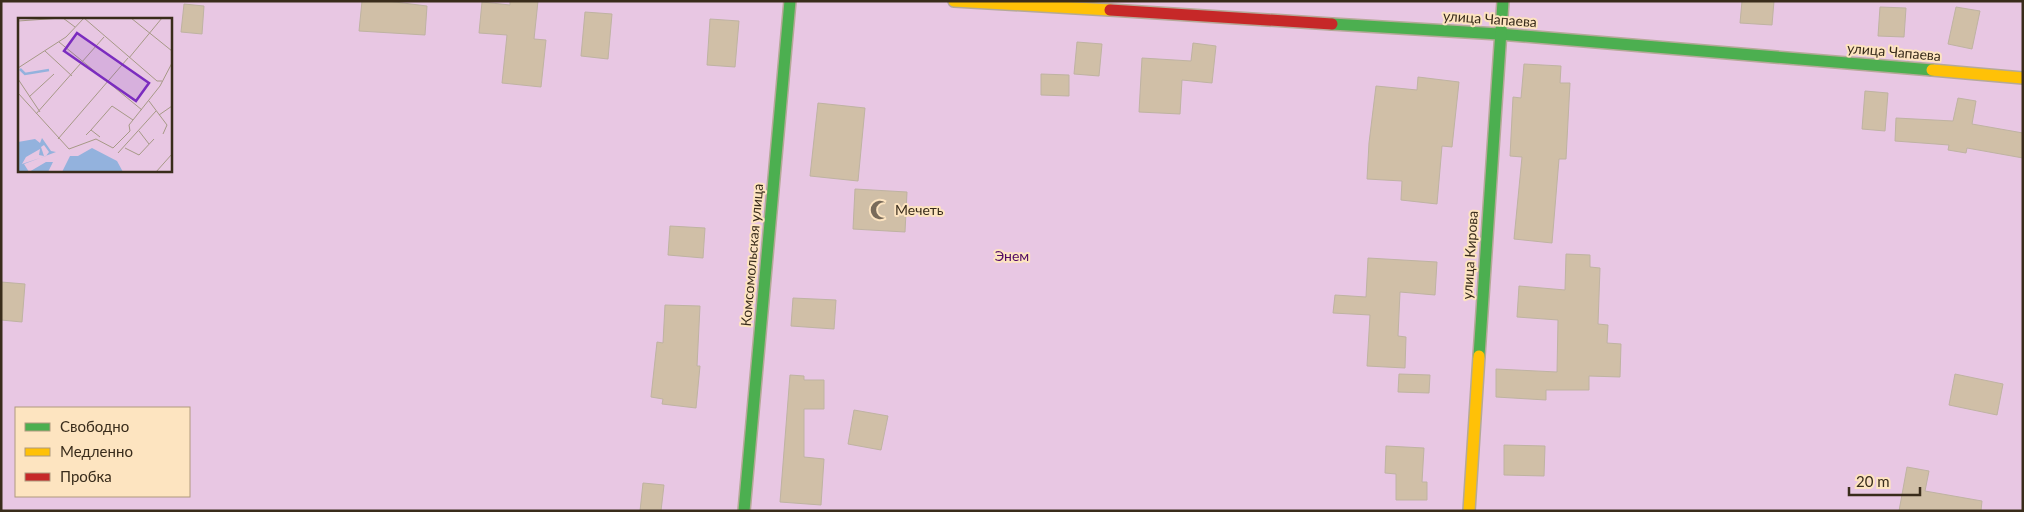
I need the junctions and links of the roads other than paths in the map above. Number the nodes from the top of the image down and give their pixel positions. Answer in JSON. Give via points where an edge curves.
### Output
{"nodes":[{"id":1,"x":790,"y":1,"type":"edge"},
{"id":2,"x":954,"y":1,"type":"edge"},
{"id":3,"x":1503,"y":1,"type":"edge"},
{"id":4,"x":1499,"y":34,"type":"junction"},
{"id":5,"x":2023,"y":78,"type":"edge"},
{"id":6,"x":744,"y":511,"type":"edge"},
{"id":7,"x":1469,"y":511,"type":"edge"}],
"edges":[{"from":1,"to":6,"type":"street","name":"Комсомольская улица"},
{"from":2,"to":4,"type":"street","name":"улица Чапаева"},
{"from":3,"to":4,"type":"street","name":"улица Кирова"},
{"from":4,"to":5,"type":"street","name":"улица Чапаева"},
{"from":4,"to":7,"type":"street","name":"улица Кирова"}]}
